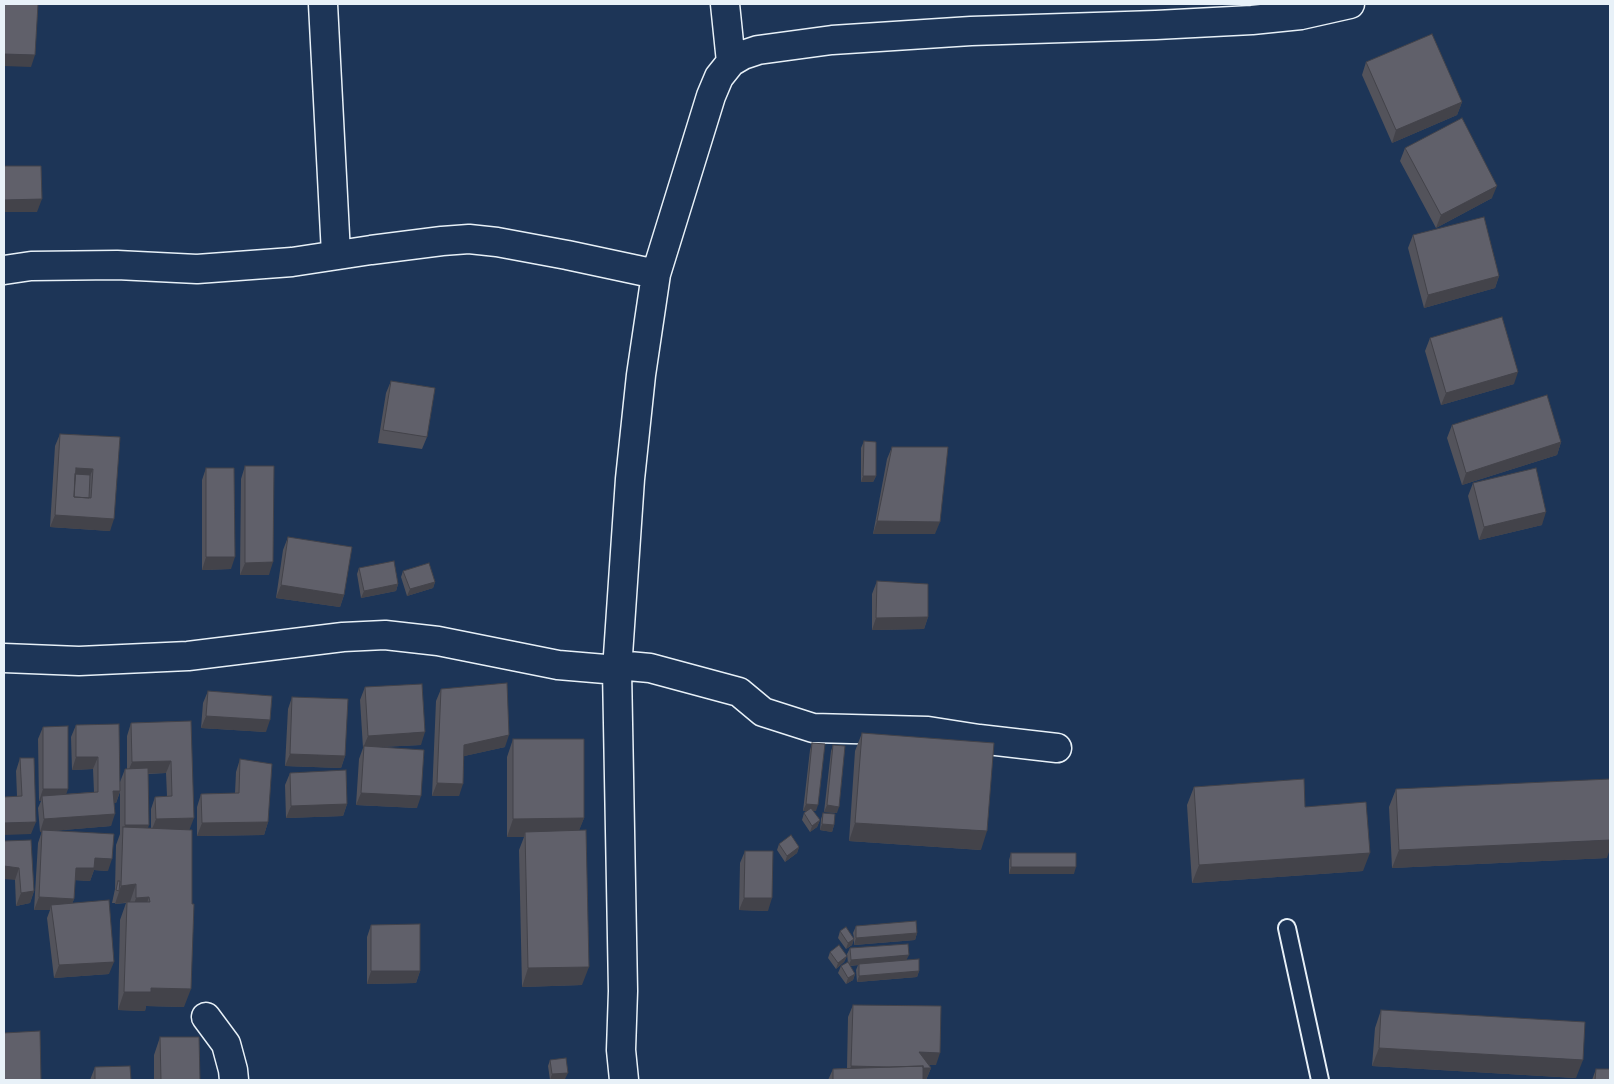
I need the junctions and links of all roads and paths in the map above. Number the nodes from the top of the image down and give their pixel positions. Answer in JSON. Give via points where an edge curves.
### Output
{"nodes":[{"id":1,"x":322,"y":4,"type":"edge"},
{"id":2,"x":725,"y":4,"type":"edge"},
{"id":3,"x":1350,"y":4,"type":"edge"},
{"id":4,"x":731,"y":62,"type":"junction"},
{"id":5,"x":336,"y":254,"type":"junction"},
{"id":6,"x":4,"y":270,"type":"edge"},
{"id":7,"x":656,"y":274,"type":"junction"},
{"id":8,"x":4,"y":658,"type":"edge"},
{"id":9,"x":617,"y":668,"type":"junction"},
{"id":10,"x":1057,"y":748,"type":"dead end"},
{"id":11,"x":1287,"y":928,"type":"dead end"},
{"id":12,"x":206,"y":1017,"type":"dead end"},
{"id":13,"x":234,"y":1080,"type":"edge"},
{"id":14,"x":624,"y":1080,"type":"edge"},
{"id":15,"x":1320,"y":1080,"type":"edge"}],
"edges":[{"from":1,"to":5,"type":"street"},
{"from":2,"to":4,"type":"street"},
{"from":3,"to":4,"type":"street","via":[[1301,15],[1252,20],[832,40],[758,50]]},
{"from":4,"to":7,"type":"street","via":[[719,77],[711,96]]},
{"from":5,"to":6,"type":"street","via":[[292,262],[197,269],[117,265],[31,266]]},
{"from":5,"to":7,"type":"street","via":[[469,239],[558,253]]},
{"from":7,"to":9,"type":"street","via":[[630,479]]},
{"from":8,"to":9,"type":"street","via":[[79,661],[188,656],[385,635],[438,640],[558,665]]},
{"from":9,"to":10,"type":"street","via":[[650,668],[739,692],[763,712],[813,728],[928,731]]},
{"from":9,"to":14,"type":"street"},
{"from":11,"to":15,"type":"lane"},
{"from":12,"to":13,"type":"street","via":[[226,1044]]}]}
